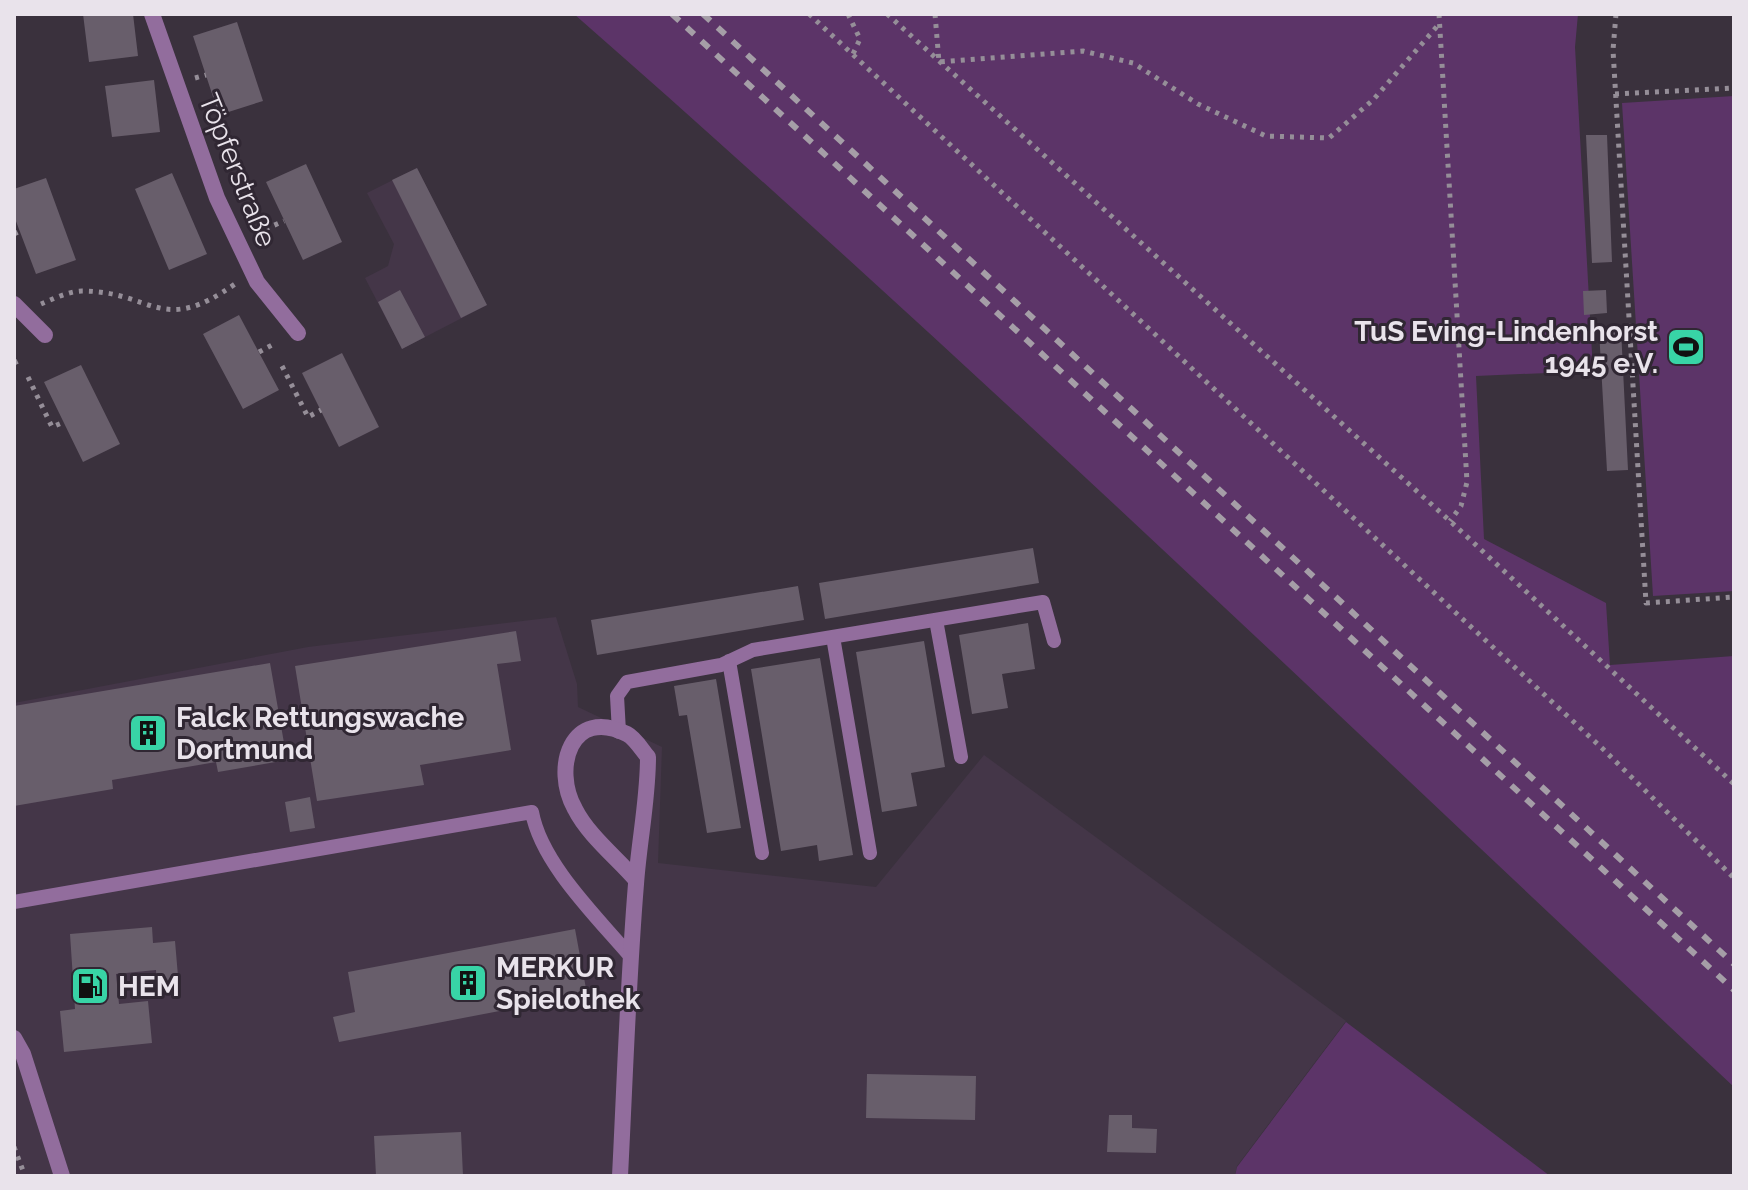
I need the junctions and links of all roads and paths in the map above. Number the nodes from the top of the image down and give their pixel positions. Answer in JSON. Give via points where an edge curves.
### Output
{"nodes":[{"id":1,"x":152,"y":14,"type":"edge"},
{"id":2,"x":809,"y":14,"type":"edge"},
{"id":3,"x":848,"y":14,"type":"edge"},
{"id":4,"x":887,"y":14,"type":"edge"},
{"id":5,"x":935,"y":14,"type":"edge"},
{"id":6,"x":1439,"y":14,"type":"edge"},
{"id":7,"x":1616,"y":14,"type":"edge"},
{"id":8,"x":1440,"y":23,"type":"junction"},
{"id":9,"x":853,"y":54,"type":"junction"},
{"id":10,"x":939,"y":62,"type":"junction"},
{"id":11,"x":1734,"y":88,"type":"edge"},
{"id":12,"x":1615,"y":94,"type":"junction"},
{"id":13,"x":253,"y":272,"type":"junction"},
{"id":14,"x":17,"y":307,"type":"edge"},
{"id":15,"x":298,"y":333,"type":"dead end"},
{"id":16,"x":45,"y":335,"type":"dead end"},
{"id":17,"x":272,"y":345,"type":"dead end"},
{"id":18,"x":259,"y":352,"type":"dead end"},
{"id":19,"x":282,"y":366,"type":"dead end"},
{"id":20,"x":28,"y":377,"type":"dead end"},
{"id":21,"x":321,"y":410,"type":"dead end"},
{"id":22,"x":64,"y":422,"type":"dead end"},
{"id":23,"x":1450,"y":521,"type":"junction"},
{"id":24,"x":1734,"y":597,"type":"edge"},
{"id":25,"x":936,"y":620,"type":"junction"},
{"id":26,"x":833,"y":637,"type":"junction"},
{"id":27,"x":1054,"y":641,"type":"dead end"},
{"id":28,"x":729,"y":661,"type":"junction"},
{"id":29,"x":619,"y":732,"type":"junction"},
{"id":30,"x":961,"y":757,"type":"dead end"},
{"id":31,"x":1734,"y":784,"type":"edge"},
{"id":32,"x":762,"y":853,"type":"dead end"},
{"id":33,"x":870,"y":853,"type":"dead end"},
{"id":34,"x":1734,"y":878,"type":"edge"},
{"id":35,"x":636,"y":880,"type":"junction"},
{"id":36,"x":14,"y":902,"type":"edge"},
{"id":37,"x":631,"y":957,"type":"junction"},
{"id":38,"x":14,"y":1038,"type":"edge"},
{"id":39,"x":14,"y":1147,"type":"edge"},
{"id":40,"x":25,"y":1176,"type":"edge"},
{"id":41,"x":62,"y":1176,"type":"edge"},
{"id":42,"x":620,"y":1176,"type":"edge"}],
"edges":[{"from":1,"to":13,"type":"street","name":"Töpferstraße","via":[[217,198]]},
{"from":2,"to":9,"type":"path"},
{"from":3,"to":9,"type":"path","via":[[860,39]]},
{"from":4,"to":10,"type":"path"},
{"from":5,"to":10,"type":"path"},
{"from":6,"to":8,"type":"path"},
{"from":7,"to":12,"type":"path"},
{"from":8,"to":10,"type":"path","via":[[1373,100],[1329,138],[1266,136],[1198,104],[1133,63],[1083,51]]},
{"from":8,"to":23,"type":"path","via":[[1467,482],[1461,506]]},
{"from":9,"to":34,"type":"path","via":[[1603,749]]},
{"from":10,"to":23,"type":"path"},
{"from":11,"to":12,"type":"path"},
{"from":12,"to":24,"type":"path","via":[[1646,603]]},
{"from":13,"to":14,"type":"path","via":[[210,302],[190,309],[175,311],[77,291]]},
{"from":13,"to":15,"type":"street","name":"Töpferstraße"},
{"from":14,"to":16,"type":"street"},
{"from":17,"to":18,"type":"path"},
{"from":19,"to":21,"type":"path","via":[[308,417]]},
{"from":20,"to":22,"type":"path","via":[[52,427]]},
{"from":23,"to":31,"type":"path"},
{"from":25,"to":26,"type":"lane"},
{"from":25,"to":27,"type":"lane","via":[[1043,602]]},
{"from":25,"to":30,"type":"lane"},
{"from":26,"to":28,"type":"lane","via":[[753,650]]},
{"from":26,"to":33,"type":"lane"},
{"from":28,"to":29,"type":"lane","via":[[627,682],[617,696]]},
{"from":28,"to":32,"type":"lane"},
{"from":29,"to":35,"type":"street","via":[[629,735],[648,757],[648,802]]},
{"from":29,"to":35,"type":"street","via":[[602,727],[579,734],[566,750],[564,777],[575,810]]},
{"from":35,"to":37,"type":"street"},
{"from":36,"to":37,"type":"lane","via":[[532,812],[536,835]]},
{"from":37,"to":42,"type":"street"},
{"from":38,"to":41,"type":"street"},
{"from":39,"to":40,"type":"path"}]}
